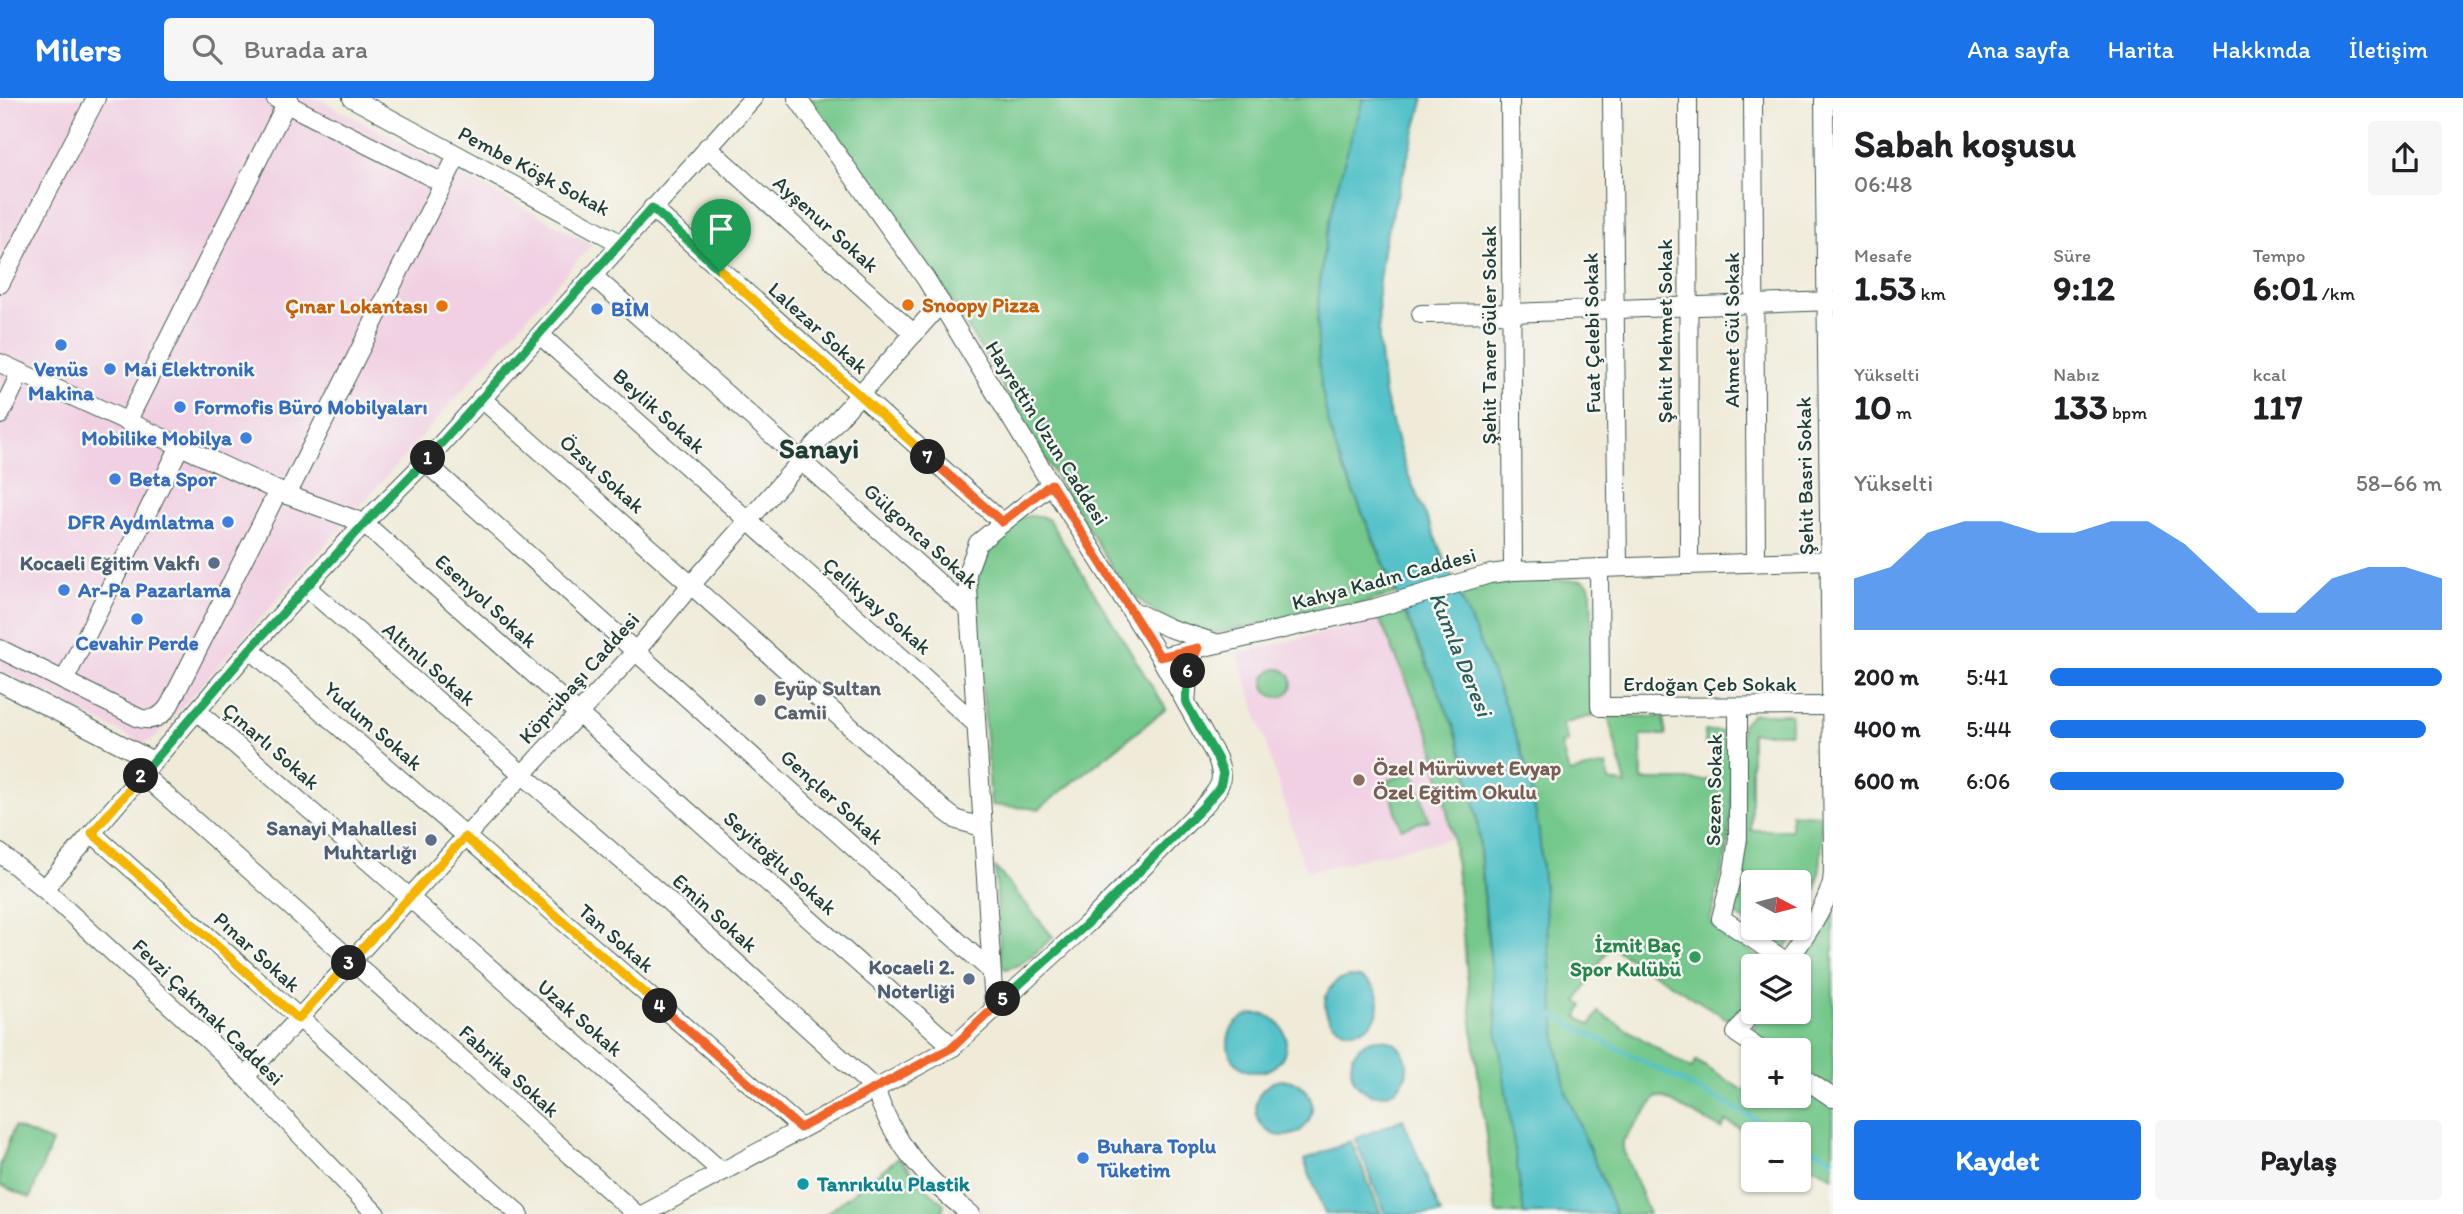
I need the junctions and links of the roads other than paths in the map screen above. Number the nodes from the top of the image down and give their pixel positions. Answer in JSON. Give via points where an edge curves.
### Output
{"nodes":[{"id":1,"x":96,"y":98,"type":"edge"},
{"id":2,"x":352,"y":98,"type":"edge"},
{"id":3,"x":753,"y":98,"type":"edge"},
{"id":4,"x":797,"y":98,"type":"edge"},
{"id":5,"x":1510,"y":98,"type":"edge"},
{"id":6,"x":1612,"y":98,"type":"edge"},
{"id":7,"x":1688,"y":98,"type":"edge"},
{"id":8,"x":1753,"y":98,"type":"edge"},
{"id":9,"x":1824,"y":98,"type":"edge"},
{"id":10,"x":283,"y":100,"type":"edge"},
{"id":11,"x":707,"y":147,"type":"junction"},
{"id":12,"x":457,"y":156,"type":"junction"},
{"id":13,"x":1829,"y":175,"type":"edge"},
{"id":14,"x":443,"y":183,"type":"junction"},
{"id":15,"x":652,"y":208,"type":"junction"},
{"id":16,"x":621,"y":243,"type":"junction"},
{"id":17,"x":592,"y":275,"type":"junction"},
{"id":18,"x":0,"y":284,"type":"edge"},
{"id":19,"x":1829,"y":301,"type":"edge"},
{"id":20,"x":941,"y":303,"type":"junction"},
{"id":21,"x":1754,"y":304,"type":"junction"},
{"id":22,"x":1688,"y":306,"type":"junction"},
{"id":23,"x":1615,"y":309,"type":"junction"},
{"id":24,"x":1511,"y":313,"type":"junction"},
{"id":25,"x":1421,"y":314,"type":"dead end"},
{"id":26,"x":915,"y":334,"type":"junction"},
{"id":27,"x":540,"y":335,"type":"junction"},
{"id":28,"x":0,"y":363,"type":"edge"},
{"id":29,"x":21,"y":372,"type":"junction"},
{"id":30,"x":859,"y":397,"type":"junction"},
{"id":31,"x":481,"y":398,"type":"junction"},
{"id":32,"x":0,"y":415,"type":"edge"},
{"id":33,"x":127,"y":422,"type":"junction"},
{"id":34,"x":1830,"y":427,"type":"edge"},
{"id":35,"x":180,"y":446,"type":"junction"},
{"id":36,"x":802,"y":460,"type":"junction"},
{"id":37,"x":425,"y":462,"type":"junction"},
{"id":38,"x":1051,"y":484,"type":"junction"},
{"id":39,"x":283,"y":493,"type":"junction"},
{"id":40,"x":747,"y":522,"type":"junction"},
{"id":41,"x":1002,"y":522,"type":"junction"},
{"id":42,"x":365,"y":523,"type":"junction"},
{"id":43,"x":1830,"y":560,"type":"edge"},
{"id":44,"x":1756,"y":562,"type":"junction"},
{"id":45,"x":1689,"y":565,"type":"junction"},
{"id":46,"x":1609,"y":567,"type":"junction"},
{"id":47,"x":1513,"y":571,"type":"junction"},
{"id":48,"x":691,"y":584,"type":"junction"},
{"id":49,"x":306,"y":587,"type":"junction"},
{"id":50,"x":1129,"y":608,"type":"junction"},
{"id":51,"x":968,"y":609,"type":"junction"},
{"id":52,"x":1219,"y":643,"type":"junction"},
{"id":53,"x":1198,"y":648,"type":"junction"},
{"id":54,"x":0,"y":649,"type":"edge"},
{"id":55,"x":250,"y":649,"type":"junction"},
{"id":56,"x":636,"y":651,"type":"junction"},
{"id":57,"x":1160,"y":657,"type":"junction"},
{"id":58,"x":64,"y":681,"type":"junction"},
{"id":59,"x":0,"y":682,"type":"edge"},
{"id":60,"x":1186,"y":703,"type":"junction"},
{"id":61,"x":1832,"y":706,"type":"edge"},
{"id":62,"x":1738,"y":708,"type":"junction"},
{"id":63,"x":197,"y":711,"type":"junction"},
{"id":64,"x":577,"y":713,"type":"junction"},
{"id":65,"x":976,"y":724,"type":"junction"},
{"id":66,"x":148,"y":768,"type":"junction"},
{"id":67,"x":522,"y":775,"type":"junction"},
{"id":68,"x":982,"y":827,"type":"junction"},
{"id":69,"x":92,"y":833,"type":"junction"},
{"id":70,"x":465,"y":837,"type":"junction"},
{"id":71,"x":0,"y":853,"type":"edge"},
{"id":72,"x":1833,"y":857,"type":"edge"},
{"id":73,"x":1833,"y":881,"type":"edge"},
{"id":74,"x":44,"y":889,"type":"junction"},
{"id":75,"x":409,"y":898,"type":"junction"},
{"id":76,"x":1771,"y":954,"type":"edge"},
{"id":77,"x":1792,"y":954,"type":"edge"},
{"id":78,"x":351,"y":962,"type":"junction"},
{"id":79,"x":990,"y":970,"type":"junction"},
{"id":80,"x":994,"y":1007,"type":"junction"},
{"id":81,"x":298,"y":1019,"type":"junction"},
{"id":82,"x":1743,"y":1024,"type":"edge"},
{"id":83,"x":1743,"y":1038,"type":"edge"},
{"id":84,"x":953,"y":1047,"type":"junction"},
{"id":85,"x":245,"y":1077,"type":"junction"},
{"id":86,"x":1811,"y":1083,"type":"edge"},
{"id":87,"x":876,"y":1088,"type":"junction"},
{"id":88,"x":1833,"y":1098,"type":"edge"},
{"id":89,"x":800,"y":1128,"type":"junction"},
{"id":90,"x":721,"y":1171,"type":"junction"},
{"id":91,"x":376,"y":1214,"type":"edge"},
{"id":92,"x":519,"y":1214,"type":"edge"},
{"id":93,"x":636,"y":1214,"type":"edge"},
{"id":94,"x":644,"y":1214,"type":"edge"},
{"id":95,"x":971,"y":1214,"type":"edge"}],
"edges":[{"from":1,"to":18,"type":"street"},
{"from":2,"to":12,"type":"street","name":"Pembe Köşk Sokak"},
{"from":3,"to":11,"type":"street"},
{"from":4,"to":20,"type":"street","name":"Hayrettin Uzun Caddesi"},
{"from":5,"to":24,"type":"street","name":"Şehit Taner Güler Sokak"},
{"from":6,"to":23,"type":"street","name":"Fuat Çelebi Sokak"},
{"from":7,"to":22,"type":"street","name":"Şehit Mehmet Sokak"},
{"from":8,"to":21,"type":"street","name":"Ahmet Gül Sokak"},
{"from":9,"to":13,"type":"street","name":"Şehit Basri Sokak"},
{"from":10,"to":14,"type":"street"},
{"from":10,"to":33,"type":"street"},
{"from":11,"to":15,"type":"street"},
{"from":11,"to":26,"type":"street","name":"Ayşenur Sokak"},
{"from":12,"to":14,"type":"street"},
{"from":12,"to":16,"type":"street","name":"Pembe Köşk Sokak"},
{"from":13,"to":19,"type":"street","name":"Şehit Basri Sokak"},
{"from":14,"to":39,"type":"street"},
{"from":15,"to":16,"type":"street"},
{"from":15,"to":30,"type":"street","name":"Lalezar Sokak"},
{"from":16,"to":17,"type":"street"},
{"from":17,"to":27,"type":"street"},
{"from":17,"to":36,"type":"street","name":"Gülgonca Sokak"},
{"from":19,"to":21,"type":"street"},
{"from":19,"to":34,"type":"street","name":"Şehit Basri Sokak"},
{"from":20,"to":26,"type":"street","name":"Köprübaşı Caddesi"},
{"from":20,"to":38,"type":"street","name":"Hayrettin Uzun Caddesi"},
{"from":21,"to":22,"type":"street"},
{"from":21,"to":44,"type":"street","name":"Ahmet Gül Sokak"},
{"from":22,"to":23,"type":"street"},
{"from":22,"to":45,"type":"street","name":"Şehit Mehmet Sokak"},
{"from":23,"to":24,"type":"street"},
{"from":23,"to":46,"type":"street","name":"Fuat Çelebi Sokak"},
{"from":24,"to":25,"type":"street"},
{"from":24,"to":47,"type":"street","name":"Şehit Taner Güler Sokak"},
{"from":26,"to":30,"type":"street","name":"Köprübaşı Caddesi"},
{"from":27,"to":31,"type":"street"},
{"from":27,"to":40,"type":"street","name":"Beylik Sokak"},
{"from":28,"to":29,"type":"street"},
{"from":29,"to":32,"type":"street"},
{"from":29,"to":33,"type":"street"},
{"from":30,"to":36,"type":"street","name":"Köprübaşı Caddesi"},
{"from":30,"to":41,"type":"street","name":"Lalezar Sokak"},
{"from":31,"to":37,"type":"street"},
{"from":31,"to":48,"type":"street","name":"Özsu Sokak"},
{"from":33,"to":35,"type":"street"},
{"from":34,"to":43,"type":"street","name":"Şehit Basri Sokak"},
{"from":35,"to":39,"type":"street"},
{"from":35,"to":58,"type":"street"},
{"from":36,"to":40,"type":"street","name":"Köprübaşı Caddesi"},
{"from":36,"to":51,"type":"street","name":"Gülgonca Sokak"},
{"from":37,"to":42,"type":"street"},
{"from":37,"to":56,"type":"street","name":"Gençler Sokak"},
{"from":38,"to":41,"type":"street"},
{"from":38,"to":50,"type":"street","name":"Hayrettin Uzun Caddesi"},
{"from":39,"to":42,"type":"street"},
{"from":39,"to":58,"type":"street","via":[[164,713],[152,719],[139,718]]},
{"from":40,"to":48,"type":"street","name":"Köprübaşı Caddesi"},
{"from":40,"to":65,"type":"street","name":"Çelikyay Sokak"},
{"from":41,"to":51,"type":"street","via":[[978,543],[969,564]]},
{"from":42,"to":49,"type":"street"},
{"from":42,"to":64,"type":"street","name":"Esenyol Sokak"},
{"from":43,"to":44,"type":"street","name":"Kahya Kadın Caddesi"},
{"from":43,"to":61,"type":"street","name":"Şehit Basri Sokak"},
{"from":44,"to":45,"type":"street","name":"Kahya Kadın Caddesi"},
{"from":45,"to":46,"type":"street","name":"Kahya Kadın Caddesi"},
{"from":46,"to":47,"type":"street","name":"Kahya Kadın Caddesi"},
{"from":46,"to":62,"type":"street","name":"Erdoğan Çeb Sokak","via":[[1600,707]]},
{"from":47,"to":52,"type":"street","name":"Kahya Kadın Caddesi"},
{"from":48,"to":56,"type":"street","name":"Köprübaşı Caddesi"},
{"from":48,"to":68,"type":"street","name":"Özsu Sokak","via":[[945,811]]},
{"from":49,"to":55,"type":"street"},
{"from":49,"to":67,"type":"street","name":"Altınlı Sokak"},
{"from":50,"to":52,"type":"street","via":[[1169,628]]},
{"from":50,"to":57,"type":"street","name":"Hayrettin Uzun Caddesi"},
{"from":51,"to":65,"type":"street"},
{"from":52,"to":53,"type":"street","name":"Kahya Kadın Caddesi"},
{"from":53,"to":57,"type":"street","name":"Kahya Kadın Caddesi"},
{"from":53,"to":60,"type":"street","via":[[1189,666]]},
{"from":54,"to":58,"type":"street"},
{"from":55,"to":63,"type":"street"},
{"from":55,"to":70,"type":"street","name":"Yudum Sokak"},
{"from":56,"to":64,"type":"street","name":"Köprübaşı Caddesi"},
{"from":56,"to":79,"type":"street","name":"Gençler Sokak"},
{"from":57,"to":60,"type":"street","name":"Hayrettin Uzun Caddesi"},
{"from":59,"to":66,"type":"street","name":"Fabrika Sokak"},
{"from":60,"to":80,"type":"street","name":"Hayrettin Uzun Caddesi","via":[[1217,758],[1223,773],[1220,787],[1086,925]]},
{"from":61,"to":62,"type":"street","name":"Erdoğan Çeb Sokak"},
{"from":61,"to":72,"type":"street","name":"Şehit Basri Sokak"},
{"from":62,"to":76,"type":"street","name":"Sezen Sokak","via":[[1738,838],[1721,918]]},
{"from":63,"to":66,"type":"street"},
{"from":63,"to":75,"type":"street","name":"Çınarlı Sokak"},
{"from":64,"to":67,"type":"street","name":"Köprübaşı Caddesi"},
{"from":64,"to":84,"type":"street","name":"Seyitoğlu Sokak"},
{"from":65,"to":68,"type":"street"},
{"from":66,"to":69,"type":"street"},
{"from":66,"to":78,"type":"street","name":"Fabrika Sokak"},
{"from":67,"to":70,"type":"street","name":"Köprübaşı Caddesi"},
{"from":67,"to":87,"type":"street","name":"Emin Sokak"},
{"from":68,"to":79,"type":"street"},
{"from":69,"to":74,"type":"street"},
{"from":69,"to":81,"type":"street","name":"Pınar Sokak"},
{"from":70,"to":75,"type":"street","name":"Köprübaşı Caddesi"},
{"from":70,"to":89,"type":"street","name":"Tan Sokak"},
{"from":71,"to":74,"type":"street","name":"Fevzi Çakmak Caddesi"},
{"from":72,"to":73,"type":"street","name":"Şehit Basri Sokak"},
{"from":73,"to":77,"type":"street","name":"Şehit Basri Sokak"},
{"from":74,"to":85,"type":"street","name":"Fevzi Çakmak Caddesi"},
{"from":75,"to":78,"type":"street","name":"Köprübaşı Caddesi"},
{"from":75,"to":90,"type":"street","name":"Uzak Sokak"},
{"from":78,"to":81,"type":"street","name":"Köprübaşı Caddesi"},
{"from":78,"to":93,"type":"street","name":"Fabrika Sokak"},
{"from":79,"to":80,"type":"street"},
{"from":80,"to":84,"type":"street"},
{"from":81,"to":85,"type":"street","name":"Köprübaşı Caddesi"},
{"from":81,"to":92,"type":"street","name":"Pınar Sokak"},
{"from":82,"to":83,"type":"street","via":[[1736,1033]]},
{"from":84,"to":87,"type":"street"},
{"from":85,"to":91,"type":"street","name":"Fevzi Çakmak Caddesi"},
{"from":86,"to":88,"type":"street"},
{"from":87,"to":89,"type":"street"},
{"from":87,"to":95,"type":"street","via":[[884,1116],[901,1144],[937,1186]]},
{"from":89,"to":90,"type":"street"},
{"from":90,"to":94,"type":"street"}]}
